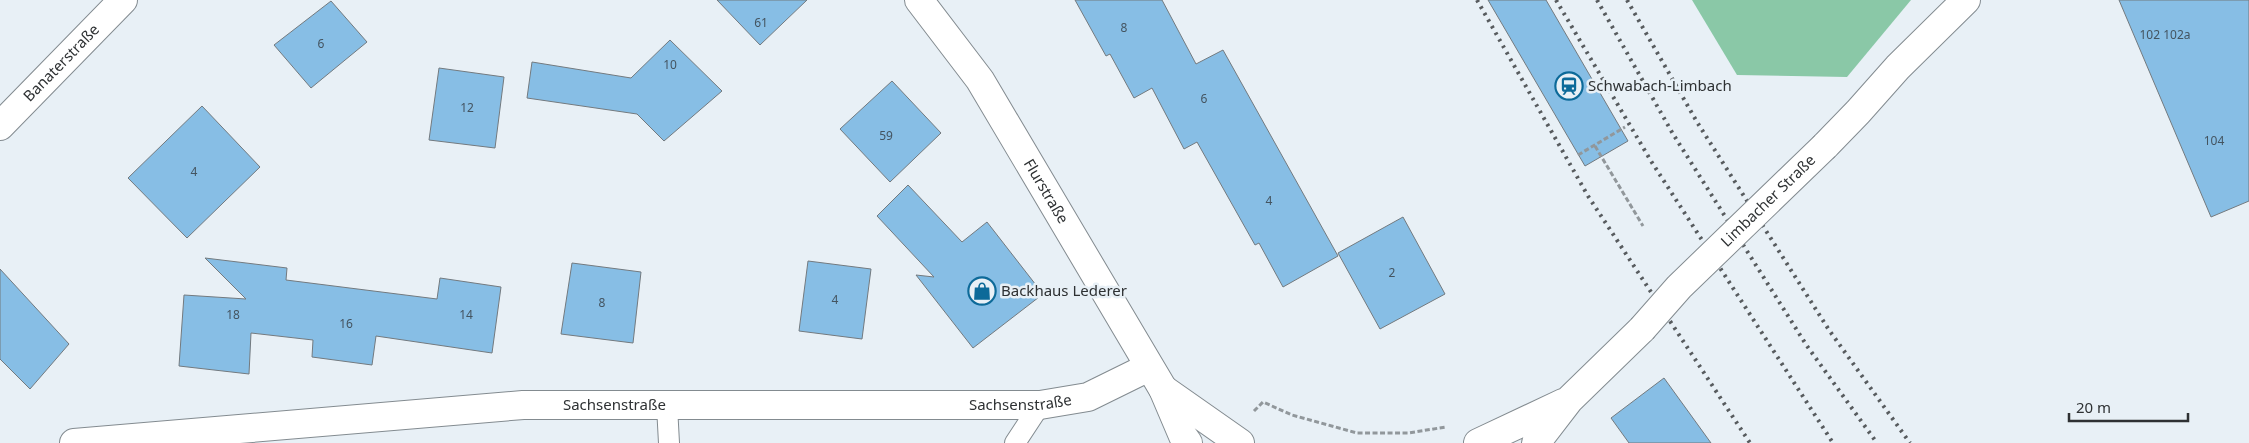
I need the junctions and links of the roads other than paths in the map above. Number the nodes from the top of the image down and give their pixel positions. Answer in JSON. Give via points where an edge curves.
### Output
{"nodes":[{"id":1,"x":123,"y":0,"type":"edge"},
{"id":2,"x":918,"y":0,"type":"edge"},
{"id":3,"x":1966,"y":0,"type":"edge"},
{"id":4,"x":0,"y":126,"type":"edge"},
{"id":5,"x":1156,"y":378,"type":"junction"},
{"id":6,"x":1569,"y":400,"type":"junction"},
{"id":7,"x":1040,"y":405,"type":"junction"},
{"id":8,"x":667,"y":406,"type":"junction"},
{"id":9,"x":1234,"y":440,"type":"edge"},
{"id":10,"x":1483,"y":441,"type":"edge"},
{"id":11,"x":74,"y":443,"type":"edge"},
{"id":12,"x":669,"y":443,"type":"edge"},
{"id":13,"x":1015,"y":443,"type":"edge"},
{"id":14,"x":1188,"y":443,"type":"edge"},
{"id":15,"x":1536,"y":443,"type":"edge"}],
"edges":[{"from":1,"to":4,"type":"street","name":"Banaterstraße"},
{"from":2,"to":5,"type":"street","name":"Flurstraße","via":[[980,80]]},
{"from":3,"to":6,"type":"street","name":"Limbacher Straße","bridge":true,"via":[[1825,146],[1679,287],[1642,329]]},
{"from":5,"to":7,"type":"street","name":"Sachsenstraße","via":[[1088,398]]},
{"from":5,"to":9,"type":"street","name":"Flurstraße"},
{"from":5,"to":14,"type":"street","name":"Flurstraße"},
{"from":6,"to":10,"type":"street","name":"Limbacher Straße"},
{"from":6,"to":15,"type":"street","name":"Limbacher Straße"},
{"from":7,"to":8,"type":"street","name":"Sachsenstraße"},
{"from":7,"to":13,"type":"lane"},
{"from":8,"to":11,"type":"street","name":"Sachsenstraße","via":[[523,405]]},
{"from":8,"to":12,"type":"lane"}]}
